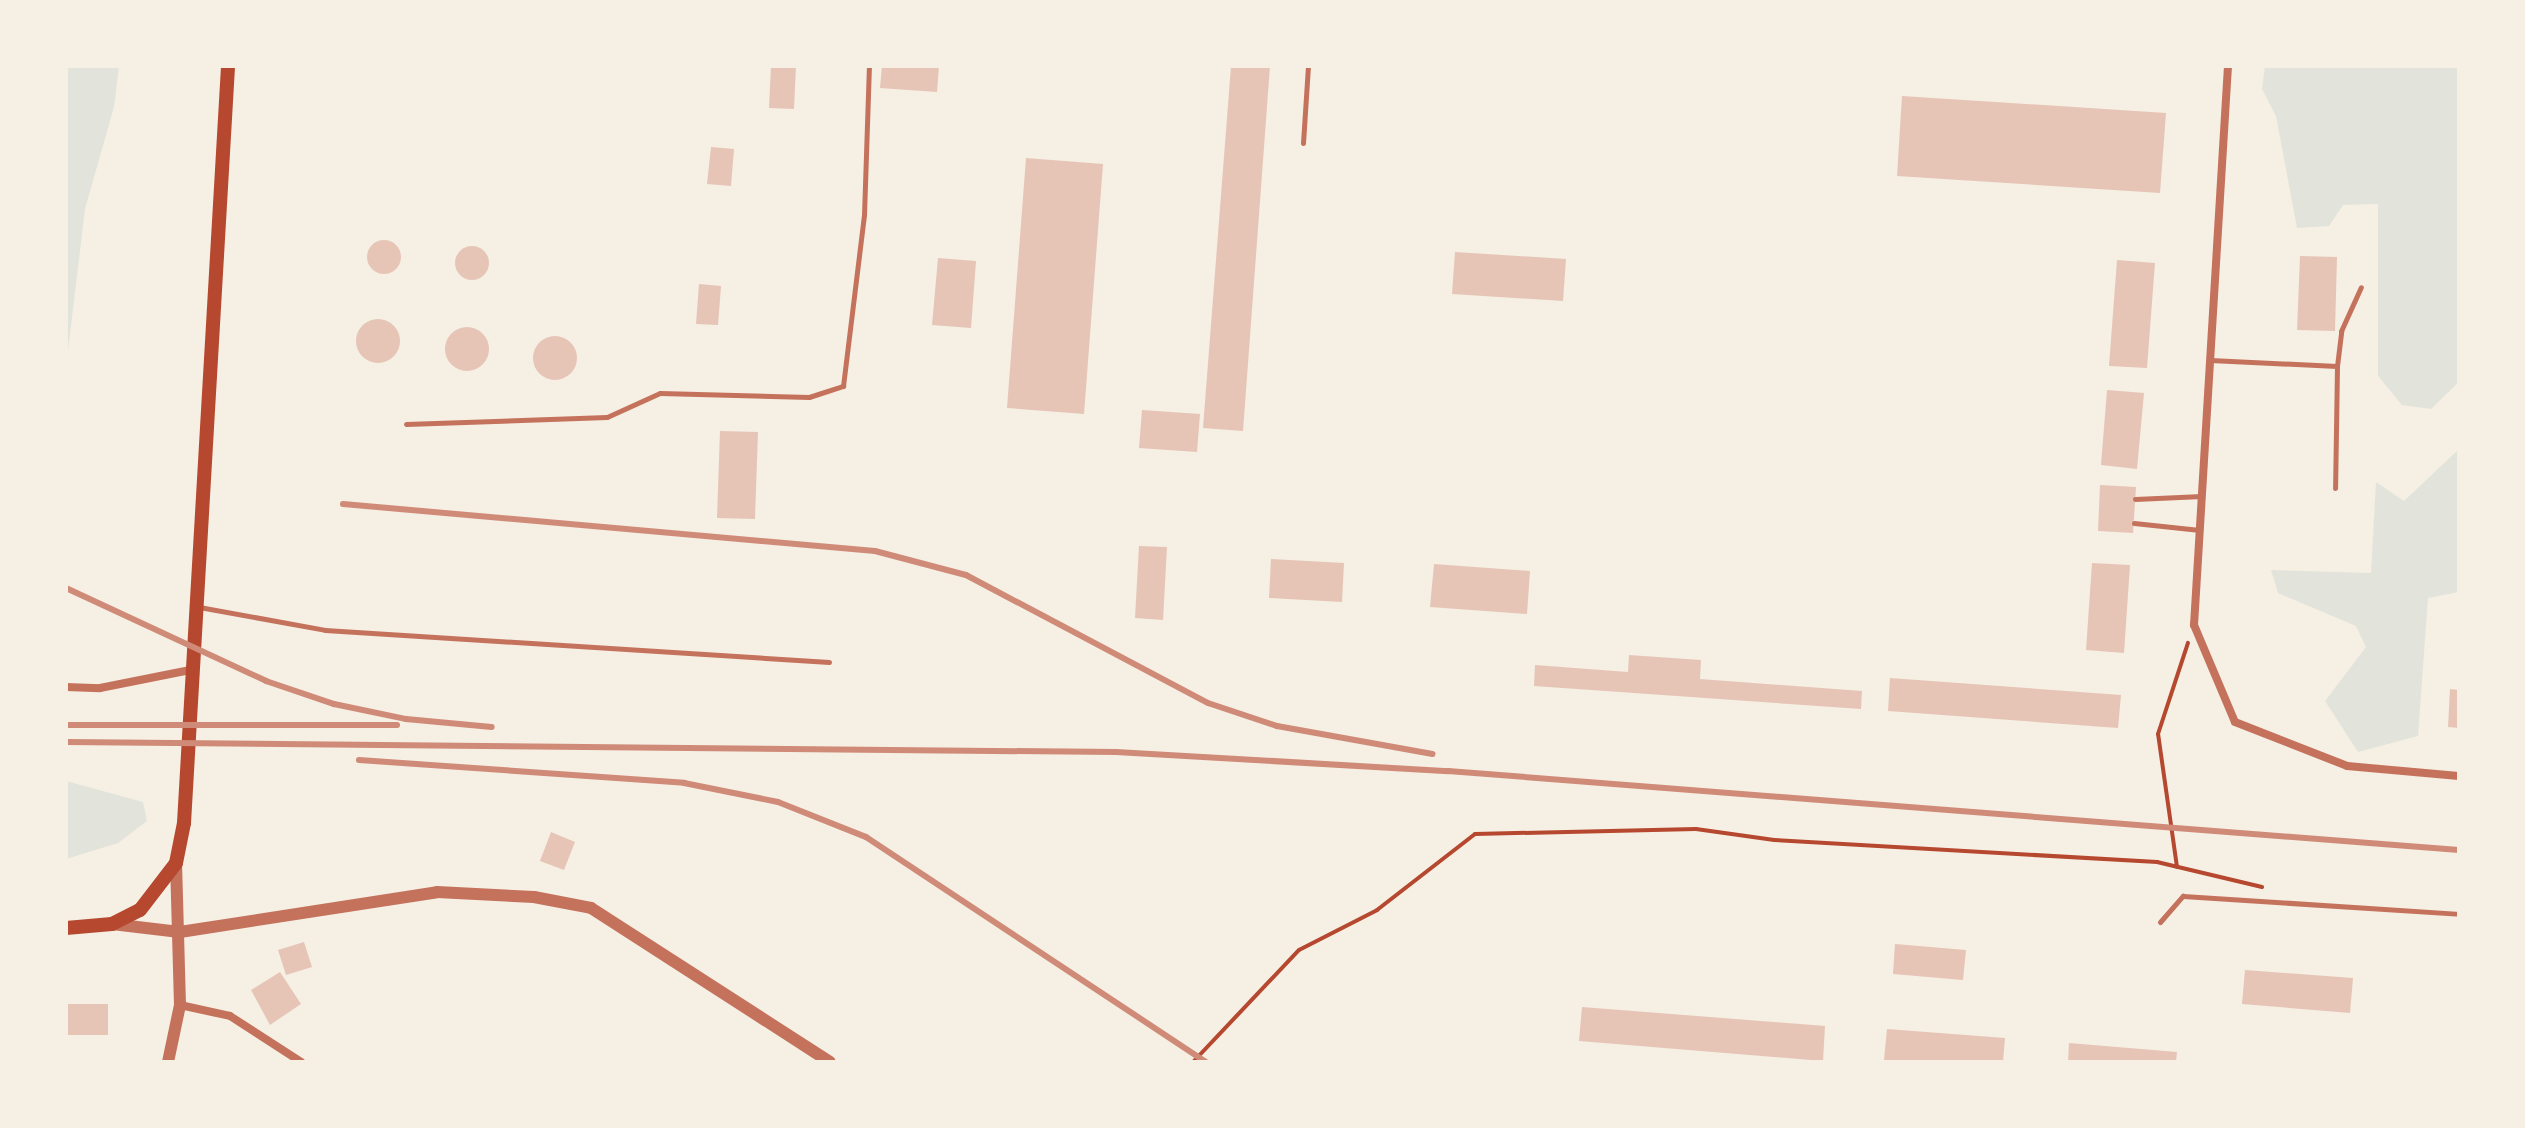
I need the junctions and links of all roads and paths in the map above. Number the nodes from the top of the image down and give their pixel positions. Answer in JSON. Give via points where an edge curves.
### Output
{"nodes":[{"id":1,"x":228,"y":66,"type":"edge"},
{"id":2,"x":869,"y":66,"type":"edge"},
{"id":3,"x":1308,"y":66,"type":"edge"},
{"id":4,"x":2228,"y":66,"type":"edge"},
{"id":5,"x":1303,"y":143,"type":"dead end"},
{"id":6,"x":2361,"y":287,"type":"dead end"},
{"id":7,"x":2210,"y":360,"type":"junction"},
{"id":8,"x":2337,"y":366,"type":"junction"},
{"id":9,"x":406,"y":424,"type":"dead end"},
{"id":10,"x":2335,"y":488,"type":"dead end"},
{"id":11,"x":2202,"y":496,"type":"junction"},
{"id":12,"x":2135,"y":499,"type":"dead end"},
{"id":13,"x":2134,"y":523,"type":"dead end"},
{"id":14,"x":2200,"y":530,"type":"junction"},
{"id":15,"x":194,"y":606,"type":"junction"},
{"id":16,"x":2194,"y":625,"type":"junction"},
{"id":17,"x":829,"y":662,"type":"dead end"},
{"id":18,"x":190,"y":670,"type":"junction"},
{"id":19,"x":66,"y":687,"type":"edge"},
{"id":20,"x":2459,"y":776,"type":"edge"},
{"id":21,"x":176,"y":863,"type":"junction"},
{"id":22,"x":2177,"y":867,"type":"junction"},
{"id":23,"x":2266,"y":888,"type":"dead end"},
{"id":24,"x":2459,"y":914,"type":"edge"},
{"id":25,"x":2160,"y":922,"type":"dead end"},
{"id":26,"x":112,"y":924,"type":"junction"},
{"id":27,"x":66,"y":928,"type":"edge"},
{"id":28,"x":180,"y":932,"type":"junction"},
{"id":29,"x":180,"y":1005,"type":"junction"},
{"id":30,"x":168,"y":1062,"type":"edge"},
{"id":31,"x":301,"y":1062,"type":"edge"},
{"id":32,"x":830,"y":1062,"type":"edge"},
{"id":33,"x":1193,"y":1062,"type":"edge"}],
"edges":[{"from":1,"to":15,"type":"main road"},
{"from":2,"to":9,"type":"lane","via":[[864,215],[843,386],[809,397],[660,393],[607,417]]},
{"from":3,"to":5,"type":"lane"},
{"from":4,"to":7,"type":"street"},
{"from":6,"to":8,"type":"lane","via":[[2341,331]]},
{"from":7,"to":8,"type":"lane"},
{"from":7,"to":11,"type":"street"},
{"from":8,"to":10,"type":"lane"},
{"from":11,"to":12,"type":"lane"},
{"from":11,"to":14,"type":"street"},
{"from":13,"to":14,"type":"lane"},
{"from":14,"to":16,"type":"street"},
{"from":15,"to":17,"type":"lane","via":[[325,630]]},
{"from":15,"to":18,"type":"main road"},
{"from":16,"to":20,"type":"street","via":[[2235,722],[2347,766]]},
{"from":16,"to":22,"type":"path","via":[[2158,734]]},
{"from":18,"to":19,"type":"street","via":[[100,688]]},
{"from":18,"to":21,"type":"main road","via":[[184,823]]},
{"from":21,"to":26,"type":"main road","via":[[140,910]]},
{"from":21,"to":28,"type":"street"},
{"from":22,"to":23,"type":"path"},
{"from":22,"to":33,"type":"path","via":[[1774,840],[1696,829],[1475,834],[1377,910],[1299,950]]},
{"from":24,"to":25,"type":"lane","via":[[2183,896]]},
{"from":26,"to":27,"type":"main road"},
{"from":26,"to":28,"type":"street"},
{"from":28,"to":29,"type":"street"},
{"from":28,"to":32,"type":"street","via":[[437,892],[534,897],[591,908]]},
{"from":29,"to":30,"type":"street"},
{"from":29,"to":31,"type":"street","via":[[230,1016]]}]}
